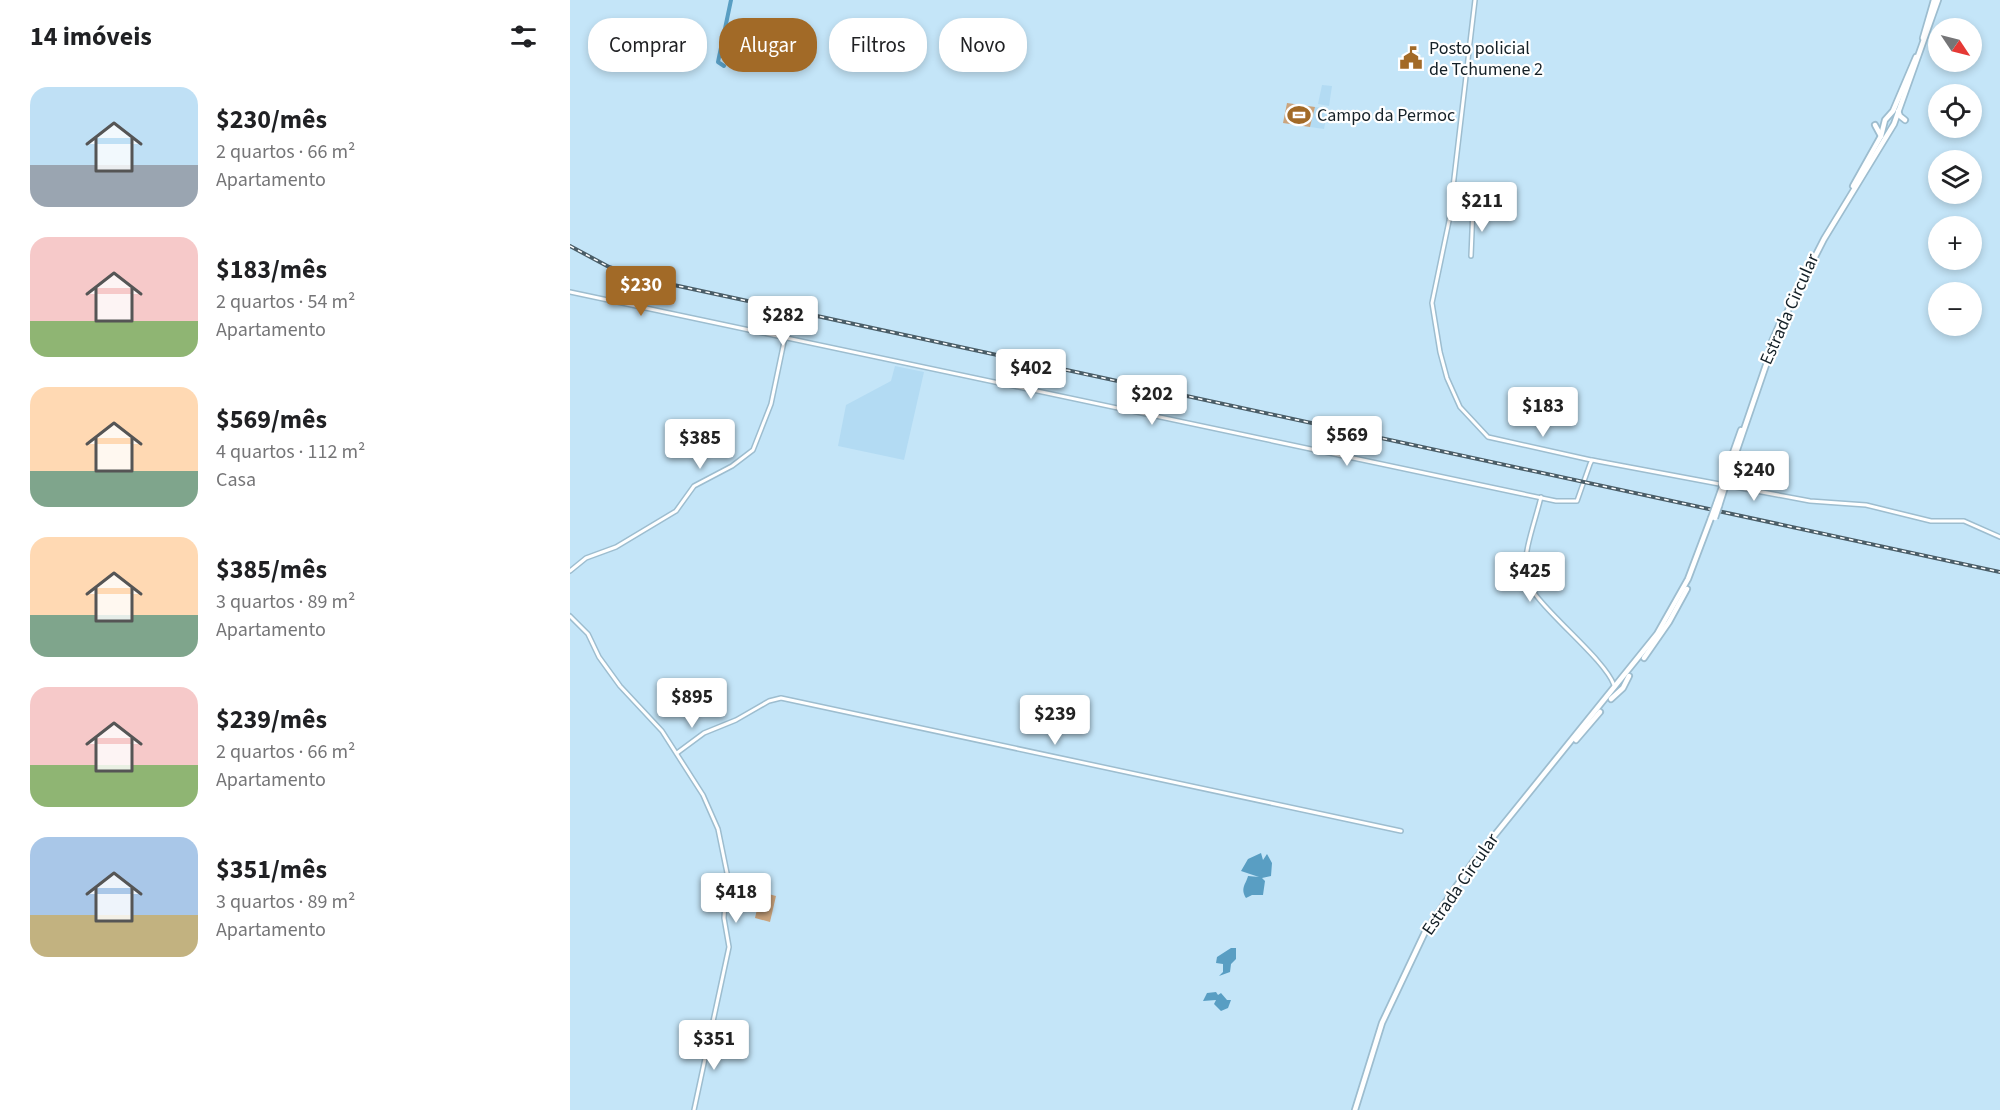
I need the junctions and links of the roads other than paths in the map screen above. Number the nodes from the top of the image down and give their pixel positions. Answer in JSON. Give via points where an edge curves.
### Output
{"nodes":[{"id":1,"x":1475,"y":0,"type":"edge"},
{"id":2,"x":1936,"y":0,"type":"edge"},
{"id":3,"x":1898,"y":108,"type":"junction"},
{"id":4,"x":1888,"y":118,"type":"junction"},
{"id":5,"x":1894,"y":120,"type":"junction"},
{"id":6,"x":1905,"y":120,"type":"dead end"},
{"id":7,"x":1885,"y":123,"type":"junction"},
{"id":8,"x":1875,"y":125,"type":"dead end"},
{"id":9,"x":1892,"y":127,"type":"junction"},
{"id":10,"x":1881,"y":136,"type":"junction"},
{"id":11,"x":1476,"y":202,"type":"dead end"},
{"id":12,"x":1471,"y":256,"type":"dead end"},
{"id":13,"x":570,"y":292,"type":"edge"},
{"id":14,"x":785,"y":337,"type":"junction"},
{"id":15,"x":1591,"y":461,"type":"junction"},
{"id":16,"x":1724,"y":484,"type":"junction"},
{"id":17,"x":1541,"y":497,"type":"junction"},
{"id":18,"x":1713,"y":518,"type":"junction"},
{"id":19,"x":2000,"y":537,"type":"edge"},
{"id":20,"x":570,"y":571,"type":"edge"},
{"id":21,"x":570,"y":616,"type":"edge"},
{"id":22,"x":1617,"y":683,"type":"junction"},
{"id":23,"x":1624,"y":685,"type":"junction"},
{"id":24,"x":1620,"y":691,"type":"junction"},
{"id":25,"x":677,"y":753,"type":"junction"},
{"id":26,"x":1401,"y":831,"type":"dead end"},
{"id":27,"x":694,"y":1110,"type":"edge"},
{"id":28,"x":1356,"y":1110,"type":"edge"}],
"edges":[{"from":1,"to":15,"type":"street","via":[[1449,221],[1432,311],[1440,352],[1460,407],[1488,437]]},
{"from":2,"to":3,"type":"main road","via":[[1916,68]]},
{"from":2,"to":4,"type":"main road"},
{"from":3,"to":5,"type":"main road"},
{"from":3,"to":6,"type":"main road","via":[[1899,116]]},
{"from":4,"to":5,"type":"main road"},
{"from":4,"to":7,"type":"main road","name":"Estrada Circular"},
{"from":5,"to":9,"type":"main road","name":"Estrada Circular"},
{"from":7,"to":9,"type":"main road"},
{"from":7,"to":10,"type":"main road","name":"Estrada Circular"},
{"from":8,"to":10,"type":"main road"},
{"from":9,"to":16,"type":"main road","name":"Estrada Circular","via":[[1800,285],[1771,352]]},
{"from":10,"to":16,"type":"main road","name":"Estrada Circular","via":[[1791,296]]},
{"from":11,"to":12,"type":"street"},
{"from":13,"to":14,"type":"street"},
{"from":14,"to":17,"type":"street"},
{"from":14,"to":20,"type":"street","via":[[771,404],[753,450],[694,486],[676,511],[616,547],[586,558]]},
{"from":15,"to":17,"type":"street","via":[[1577,501]]},
{"from":15,"to":19,"type":"street","via":[[1810,501],[1866,505],[1927,520],[1964,521]]},
{"from":16,"to":18,"type":"main road","name":"Estrada Circular","bridge":true},
{"from":17,"to":22,"type":"street","via":[[1527,555],[1527,581]]},
{"from":18,"to":22,"type":"main road","name":"Estrada Circular","via":[[1671,612],[1637,663]]},
{"from":18,"to":23,"type":"main road","via":[[1678,607]]},
{"from":21,"to":25,"type":"street","via":[[588,634],[601,661],[620,686],[660,728]]},
{"from":22,"to":23,"type":"main road"},
{"from":22,"to":24,"type":"main road"},
{"from":22,"to":28,"type":"main road","name":"Estrada Circular","via":[[1473,862],[1435,917],[1387,1009]]},
{"from":23,"to":24,"type":"main road","name":"Estrada Circular"},
{"from":24,"to":28,"type":"main road","name":"Estrada Circular","via":[[1481,856],[1440,914],[1396,996]]},
{"from":25,"to":26,"type":"street","via":[[704,733],[781,698]]},
{"from":25,"to":27,"type":"street","via":[[715,819],[728,881],[724,918],[729,947]]}]}
